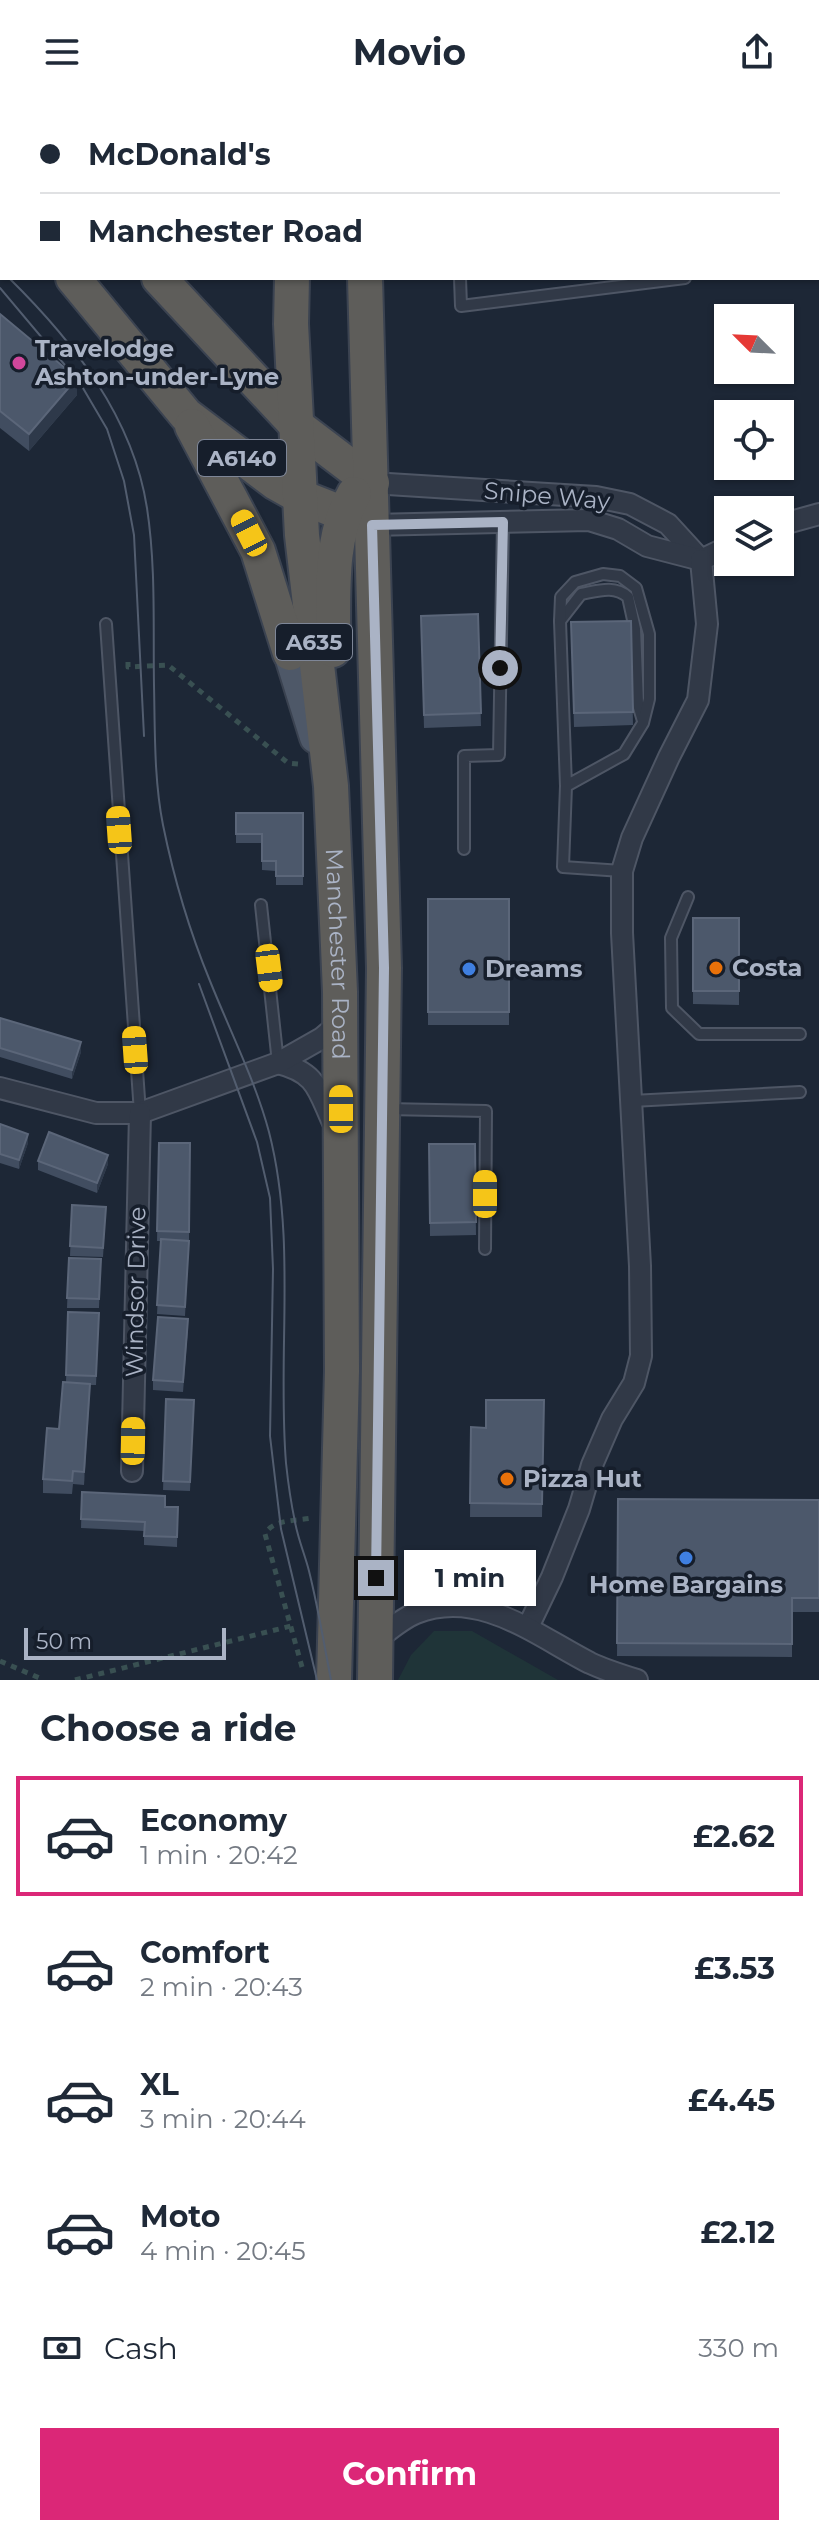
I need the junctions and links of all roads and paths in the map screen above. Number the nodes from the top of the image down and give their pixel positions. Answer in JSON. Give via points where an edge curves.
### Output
{"nodes":[{"id":1,"x":75,"y":280,"type":"edge"},
{"id":2,"x":161,"y":280,"type":"edge"},
{"id":3,"x":292,"y":280,"type":"edge"},
{"id":4,"x":365,"y":280,"type":"edge"},
{"id":5,"x":460,"y":280,"type":"edge"},
{"id":6,"x":669,"y":280,"type":"edge"},
{"id":7,"x":186,"y":415,"type":"junction"},
{"id":8,"x":297,"y":426,"type":"junction"},
{"id":9,"x":372,"y":483,"type":"junction"},
{"id":10,"x":301,"y":497,"type":"junction"},
{"id":11,"x":819,"y":514,"type":"edge"},
{"id":12,"x":358,"y":519,"type":"junction"},
{"id":13,"x":794,"y":521,"type":"edge"},
{"id":14,"x":503,"y":522,"type":"junction"},
{"id":15,"x":714,"y":554,"type":"edge"},
{"id":16,"x":701,"y":560,"type":"junction"},
{"id":17,"x":560,"y":621,"type":"junction"},
{"id":18,"x":106,"y":624,"type":"dead end"},
{"id":19,"x":127,"y":651,"type":"dead end"},
{"id":20,"x":290,"y":653,"type":"joint"},
{"id":21,"x":643,"y":723,"type":"junction"},
{"id":22,"x":295,"y":762,"type":"dead end"},
{"id":23,"x":331,"y":786,"type":"junction"},
{"id":24,"x":566,"y":786,"type":"junction"},
{"id":25,"x":464,"y":849,"type":"dead end"},
{"id":26,"x":622,"y":871,"type":"junction"},
{"id":27,"x":688,"y":897,"type":"dead end"},
{"id":28,"x":261,"y":905,"type":"dead end"},
{"id":29,"x":341,"y":1022,"type":"junction"},
{"id":30,"x":800,"y":1034,"type":"dead end"},
{"id":31,"x":278,"y":1063,"type":"junction"},
{"id":32,"x":0,"y":1088,"type":"edge"},
{"id":33,"x":800,"y":1092,"type":"dead end"},
{"id":34,"x":632,"y":1101,"type":"junction"},
{"id":35,"x":382,"y":1109,"type":"junction"},
{"id":36,"x":140,"y":1113,"type":"junction"},
{"id":37,"x":341,"y":1139,"type":"junction"},
{"id":38,"x":485,"y":1249,"type":"dead end"},
{"id":39,"x":132,"y":1471,"type":"dead end"},
{"id":40,"x":339,"y":1514,"type":"junction"},
{"id":41,"x":291,"y":1626,"type":"junction"},
{"id":42,"x":528,"y":1627,"type":"junction"},
{"id":43,"x":375,"y":1641,"type":"junction"},
{"id":44,"x":0,"y":1661,"type":"edge"},
{"id":45,"x":44,"y":1680,"type":"edge"},
{"id":46,"x":75,"y":1680,"type":"edge"},
{"id":47,"x":306,"y":1680,"type":"edge"},
{"id":48,"x":334,"y":1680,"type":"edge"},
{"id":49,"x":375,"y":1680,"type":"edge"},
{"id":50,"x":637,"y":1680,"type":"edge"}],
"edges":[{"from":1,"to":7,"type":"highway","number":"A6140"},
{"from":2,"to":8,"type":"highway","number":"A6140"},
{"from":3,"to":8,"type":"highway","name":"Manchester Road","number":"A635"},
{"from":4,"to":9,"type":"highway","name":"Manchester Road","number":"A635"},
{"from":5,"to":6,"type":"lane","via":[[461,306]]},
{"from":7,"to":10,"type":"highway","number":"A6140"},
{"from":7,"to":20,"type":"highway","via":[[258,551]]},
{"from":8,"to":9,"type":"highway","number":"A6140"},
{"from":8,"to":10,"type":"highway","name":"Manchester Road","number":"A635"},
{"from":9,"to":12,"type":"highway","name":"Manchester Road","number":"A635"},
{"from":9,"to":16,"type":"street","name":"Snipe Way","via":[[596,497],[630,504],[668,524]]},
{"from":10,"to":12,"type":"highway","number":"A6140"},
{"from":10,"to":23,"type":"highway","name":"Manchester Road","number":"A635"},
{"from":11,"to":13,"type":"street"},
{"from":12,"to":14,"type":"street","name":"Snipe Way"},
{"from":12,"to":23,"type":"highway","via":[[335,561]]},
{"from":12,"to":35,"type":"highway","name":"Manchester Road","number":"A635","via":[[384,968]]},
{"from":14,"to":16,"type":"street","name":"Snipe Way","via":[[589,520],[647,546]]},
{"from":14,"to":25,"type":"lane","via":[[499,755],[464,756]]},
{"from":15,"to":16,"type":"street"},
{"from":16,"to":26,"type":"street","via":[[707,624],[698,700],[632,838]]},
{"from":17,"to":21,"type":"lane","via":[[581,594],[609,589],[628,597]]},
{"from":17,"to":21,"type":"lane","via":[[561,597],[575,582],[603,574],[620,576],[636,588],[649,634],[649,699]]},
{"from":17,"to":24,"type":"lane"},
{"from":18,"to":36,"type":"lane"},
{"from":19,"to":22,"type":"path","via":[[128,667],[168,665],[288,763]]},
{"from":20,"to":23,"type":"main road"},
{"from":21,"to":24,"type":"lane","via":[[624,754]]},
{"from":23,"to":29,"type":"highway","name":"Manchester Road","number":"A635"},
{"from":24,"to":26,"type":"lane","via":[[563,867]]},
{"from":26,"to":34,"type":"street"},
{"from":27,"to":30,"type":"lane","via":[[671,938],[672,1008],[699,1034]]},
{"from":28,"to":31,"type":"lane"},
{"from":29,"to":31,"type":"street"},
{"from":29,"to":37,"type":"highway","name":"Manchester Road","number":"A635"},
{"from":31,"to":36,"type":"street"},
{"from":31,"to":37,"type":"street","via":[[300,1068],[313,1080]]},
{"from":32,"to":36,"type":"street","via":[[96,1113]]},
{"from":33,"to":34,"type":"lane"},
{"from":34,"to":42,"type":"street","via":[[641,1356]]},
{"from":35,"to":38,"type":"lane","via":[[486,1111]]},
{"from":35,"to":43,"type":"highway","name":"Manchester Road","number":"A635"},
{"from":36,"to":39,"type":"street","name":"Windsor Drive"},
{"from":37,"to":40,"type":"highway","name":"Manchester Road","number":"A635"},
{"from":40,"to":41,"type":"path","via":[[274,1524],[265,1534]]},
{"from":40,"to":48,"type":"highway","name":"Manchester Road","number":"A635"},
{"from":41,"to":46,"type":"path"},
{"from":41,"to":47,"type":"path"},
{"from":42,"to":43,"type":"street","via":[[498,1614],[460,1607],[432,1609],[416,1613]]},
{"from":42,"to":50,"type":"street","via":[[593,1664]]},
{"from":43,"to":49,"type":"highway","name":"Manchester Road","number":"A635"},
{"from":44,"to":45,"type":"path"}]}
